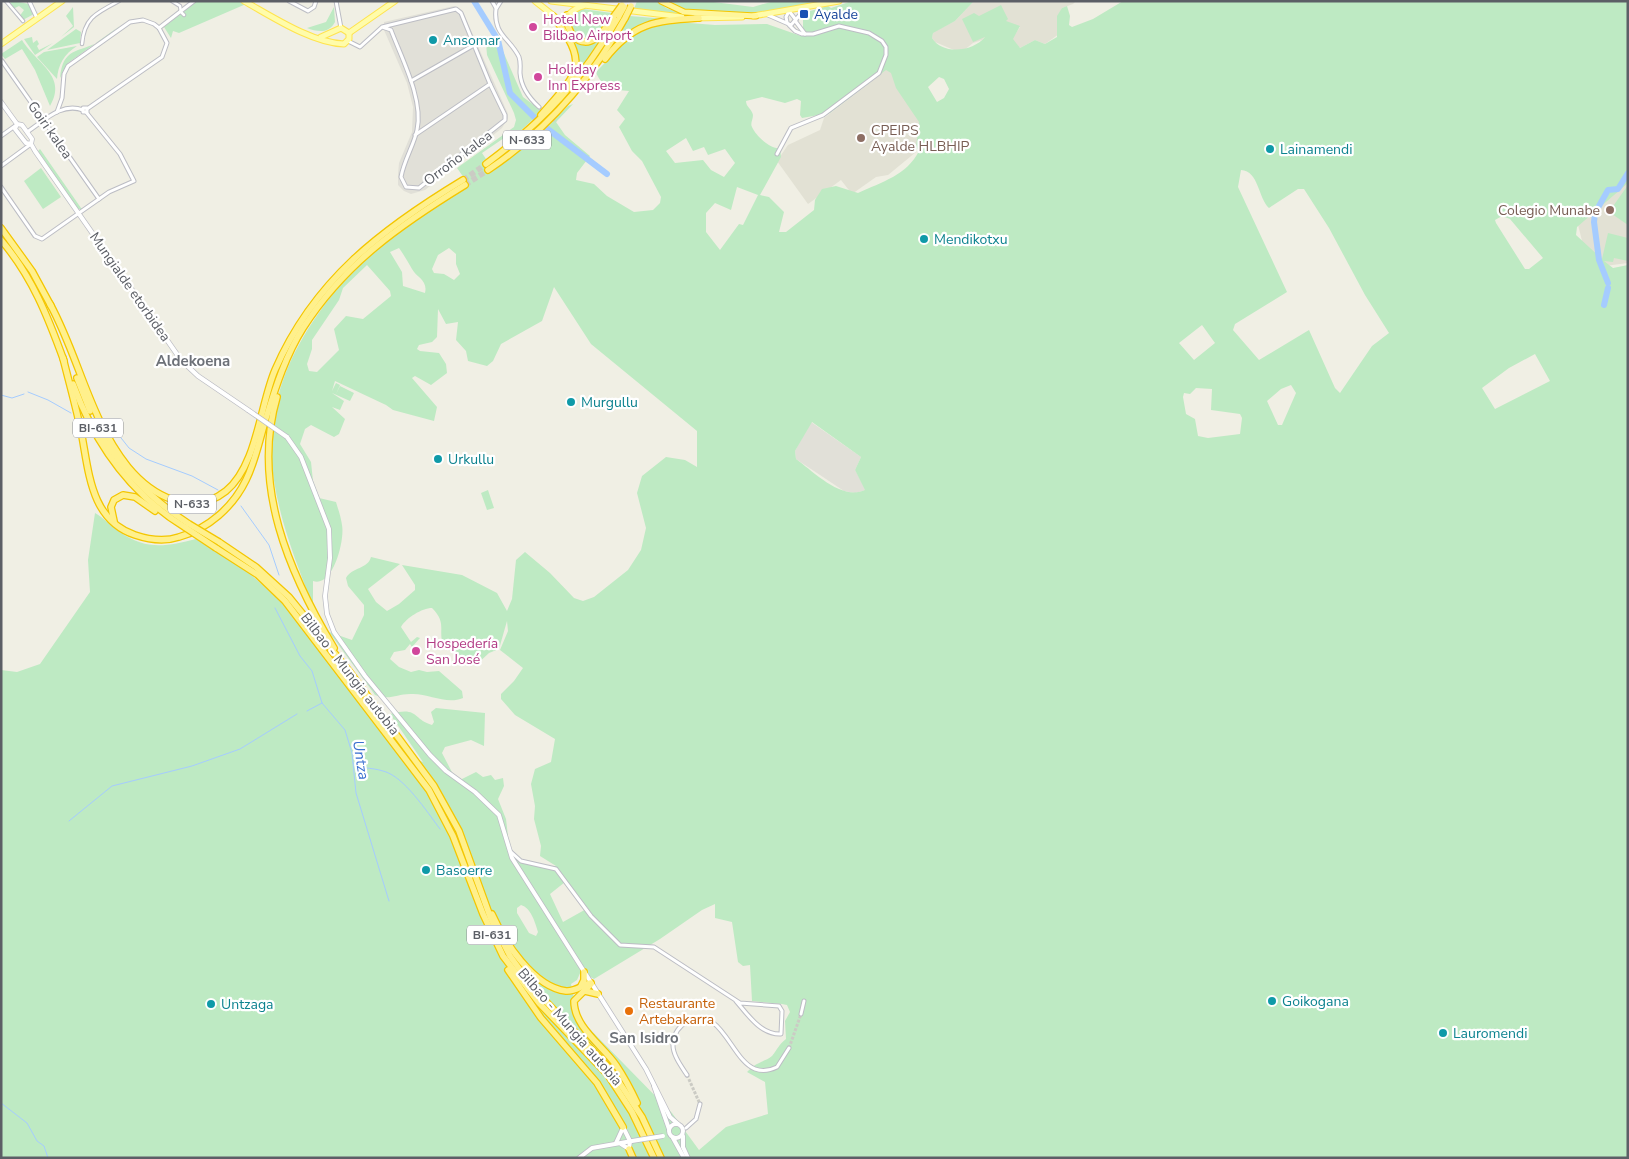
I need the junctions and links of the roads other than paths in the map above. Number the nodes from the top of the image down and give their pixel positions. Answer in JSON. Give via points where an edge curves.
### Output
{"nodes":[{"id":1,"x":6,"y":1,"type":"edge"},
{"id":2,"x":29,"y":1,"type":"edge"},
{"id":3,"x":62,"y":1,"type":"edge"},
{"id":4,"x":119,"y":1,"type":"edge"},
{"id":5,"x":172,"y":1,"type":"edge"},
{"id":6,"x":194,"y":1,"type":"edge"},
{"id":7,"x":244,"y":1,"type":"edge"},
{"id":8,"x":289,"y":1,"type":"edge"},
{"id":9,"x":316,"y":1,"type":"edge"},
{"id":10,"x":336,"y":1,"type":"edge"},
{"id":11,"x":395,"y":1,"type":"edge"},
{"id":12,"x":492,"y":1,"type":"edge"},
{"id":13,"x":501,"y":1,"type":"edge"},
{"id":14,"x":536,"y":1,"type":"edge"},
{"id":15,"x":551,"y":1,"type":"edge"},
{"id":16,"x":660,"y":1,"type":"edge"},
{"id":17,"x":839,"y":1,"type":"edge"},
{"id":18,"x":560,"y":3,"type":"junction"},
{"id":19,"x":627,"y":3,"type":"edge"},
{"id":20,"x":586,"y":5,"type":"junction"},
{"id":21,"x":496,"y":9,"type":"junction"},
{"id":22,"x":805,"y":9,"type":"junction"},
{"id":23,"x":789,"y":11,"type":"junction"},
{"id":24,"x":181,"y":12,"type":"junction"},
{"id":25,"x":568,"y":14,"type":"junction"},
{"id":26,"x":552,"y":15,"type":"junction"},
{"id":27,"x":767,"y":15,"type":"junction"},
{"id":28,"x":36,"y":16,"type":"dead end"},
{"id":29,"x":184,"y":16,"type":"dead end"},
{"id":30,"x":756,"y":16,"type":"junction"},
{"id":31,"x":620,"y":17,"type":"junction"},
{"id":32,"x":699,"y":18,"type":"junction"},
{"id":33,"x":23,"y":21,"type":"dead end"},
{"id":34,"x":796,"y":21,"type":"junction"},
{"id":35,"x":788,"y":24,"type":"junction"},
{"id":36,"x":382,"y":27,"type":"junction"},
{"id":37,"x":159,"y":28,"type":"junction"},
{"id":38,"x":339,"y":30,"type":"junction"},
{"id":39,"x":349,"y":33,"type":"junction"},
{"id":40,"x":805,"y":34,"type":"junction"},
{"id":41,"x":317,"y":37,"type":"junction"},
{"id":42,"x":348,"y":41,"type":"junction"},
{"id":43,"x":338,"y":43,"type":"junction"},
{"id":44,"x":1,"y":44,"type":"edge"},
{"id":45,"x":82,"y":44,"type":"dead end"},
{"id":46,"x":474,"y":45,"type":"junction"},
{"id":47,"x":2,"y":61,"type":"edge"},
{"id":48,"x":410,"y":81,"type":"junction"},
{"id":49,"x":490,"y":84,"type":"junction"},
{"id":50,"x":62,"y":101,"type":"junction"},
{"id":51,"x":1,"y":102,"type":"edge"},
{"id":52,"x":67,"y":107,"type":"junction"},
{"id":53,"x":539,"y":107,"type":"tunnel mouth"},
{"id":54,"x":562,"y":107,"type":"junction"},
{"id":55,"x":85,"y":110,"type":"junction"},
{"id":56,"x":57,"y":112,"type":"junction"},
{"id":57,"x":44,"y":120,"type":"junction"},
{"id":58,"x":16,"y":125,"type":"junction"},
{"id":59,"x":27,"y":132,"type":"junction"},
{"id":60,"x":1,"y":136,"type":"edge"},
{"id":61,"x":414,"y":136,"type":"junction"},
{"id":62,"x":516,"y":142,"type":"junction"},
{"id":63,"x":30,"y":144,"type":"junction"},
{"id":64,"x":777,"y":154,"type":"dead end"},
{"id":65,"x":1,"y":166,"type":"edge"},
{"id":66,"x":1,"y":187,"type":"edge"},
{"id":67,"x":99,"y":199,"type":"junction"},
{"id":68,"x":79,"y":214,"type":"junction"},
{"id":69,"x":1,"y":228,"type":"edge"},
{"id":70,"x":1,"y":240,"type":"edge"},
{"id":71,"x":321,"y":293,"type":"junction"},
{"id":72,"x":50,"y":304,"type":"junction"},
{"id":73,"x":307,"y":323,"type":"junction"},
{"id":74,"x":63,"y":358,"type":"junction"},
{"id":75,"x":267,"y":414,"type":"junction"},
{"id":76,"x":173,"y":520,"type":"junction"},
{"id":77,"x":187,"y":526,"type":"junction"},
{"id":78,"x":132,"y":534,"type":"junction"},
{"id":79,"x":218,"y":545,"type":"junction"},
{"id":80,"x":348,"y":671,"type":"junction"},
{"id":81,"x":509,"y":851,"type":"junction"},
{"id":82,"x":476,"y":876,"type":"junction"},
{"id":83,"x":503,"y":956,"type":"junction"},
{"id":84,"x":584,"y":972,"type":"junction"},
{"id":85,"x":591,"y":983,"type":"junction"},
{"id":86,"x":583,"y":989,"type":"junction"},
{"id":87,"x":598,"y":994,"type":"junction"},
{"id":88,"x":736,"y":1001,"type":"junction"},
{"id":89,"x":804,"y":1001,"type":"dead end"},
{"id":90,"x":801,"y":1014,"type":"tunnel mouth"},
{"id":91,"x":789,"y":1048,"type":"tunnel mouth"},
{"id":92,"x":687,"y":1075,"type":"tunnel mouth"},
{"id":93,"x":652,"y":1079,"type":"junction"},
{"id":94,"x":700,"y":1104,"type":"dead end"},
{"id":95,"x":642,"y":1117,"type":"junction"},
{"id":96,"x":678,"y":1124,"type":"junction"},
{"id":97,"x":622,"y":1127,"type":"junction"},
{"id":98,"x":686,"y":1128,"type":"dead end"},
{"id":99,"x":669,"y":1130,"type":"junction"},
{"id":100,"x":683,"y":1134,"type":"junction"},
{"id":101,"x":663,"y":1136,"type":"junction"},
{"id":102,"x":673,"y":1138,"type":"junction"},
{"id":103,"x":631,"y":1141,"type":"junction"},
{"id":104,"x":616,"y":1143,"type":"junction"},
{"id":105,"x":630,"y":1149,"type":"junction"},
{"id":106,"x":579,"y":1158,"type":"edge"},
{"id":107,"x":633,"y":1158,"type":"edge"},
{"id":108,"x":654,"y":1158,"type":"edge"},
{"id":109,"x":661,"y":1158,"type":"edge"},
{"id":110,"x":686,"y":1158,"type":"edge"}],
"edges":[{"from":1,"to":33,"type":"street"},
{"from":2,"to":28,"type":"street"},
{"from":3,"to":44,"type":"main road"},
{"from":4,"to":45,"type":"street","via":[[87,23]]},
{"from":5,"to":24,"type":"street","via":[[180,6]]},
{"from":6,"to":24,"type":"street"},
{"from":7,"to":41,"type":"main road","via":[[298,31]]},
{"from":8,"to":9,"type":"street","via":[[308,11]]},
{"from":10,"to":38,"type":"street"},
{"from":11,"to":39,"type":"main road"},
{"from":12,"to":21,"type":"street"},
{"from":13,"to":21,"type":"street"},
{"from":14,"to":26,"type":"main road"},
{"from":15,"to":18,"type":"main road"},
{"from":16,"to":30,"type":"highway","via":[[684,12]]},
{"from":17,"to":22,"type":"main road"},
{"from":18,"to":20,"type":"main road"},
{"from":18,"to":25,"type":"main road","via":[[567,6]]},
{"from":18,"to":26,"type":"main road","via":[[552,7]]},
{"from":19,"to":31,"type":"highway","number":"N-633","bridge":true},
{"from":19,"to":31,"type":"highway","bridge":true},
{"from":20,"to":25,"type":"main road"},
{"from":20,"to":32,"type":"main road"},
{"from":21,"to":53,"type":"street","via":[[497,27],[519,59],[524,89]]},
{"from":22,"to":23,"type":"main road"},
{"from":22,"to":34,"type":"street"},
{"from":23,"to":27,"type":"main road"},
{"from":23,"to":34,"type":"street"},
{"from":23,"to":35,"type":"street","via":[[786,17]]},
{"from":24,"to":29,"type":"street"},
{"from":24,"to":37,"type":"street"},
{"from":25,"to":26,"type":"main road","via":[[562,20]]},
{"from":25,"to":31,"type":"highway","via":[[572,35],[587,41],[598,37]]},
{"from":26,"to":62,"type":"highway","via":[[574,47],[576,70],[563,90]]},
{"from":27,"to":30,"type":"main road"},
{"from":27,"to":35,"type":"street"},
{"from":30,"to":32,"type":"main road"},
{"from":31,"to":54,"type":"highway","number":"N-633","via":[[606,52]]},
{"from":31,"to":62,"type":"highway","number":"N-633","via":[[600,50],[563,98]]},
{"from":32,"to":54,"type":"highway","via":[[658,21],[634,30],[620,41]]},
{"from":34,"to":35,"type":"street"},
{"from":34,"to":40,"type":"street"},
{"from":35,"to":40,"type":"street","via":[[798,33]]},
{"from":36,"to":42,"type":"street","via":[[362,46],[357,47]]},
{"from":36,"to":46,"type":"street","via":[[456,9],[462,13]]},
{"from":36,"to":48,"type":"street","name":"Orroño kalea","via":[[391,30]]},
{"from":37,"to":50,"type":"street","via":[[143,20],[122,25],[68,66],[64,74]]},
{"from":37,"to":55,"type":"street","via":[[167,43],[162,57]]},
{"from":38,"to":39,"type":"main road"},
{"from":38,"to":41,"type":"main road"},
{"from":38,"to":43,"type":"main road","via":[[334,37]]},
{"from":39,"to":42,"type":"main road"},
{"from":40,"to":64,"type":"street","via":[[832,26],[849,27],[878,38],[886,47],[886,55],[879,73],[822,115],[791,128]]},
{"from":41,"to":43,"type":"main road"},
{"from":42,"to":43,"type":"main road"},
{"from":46,"to":48,"type":"street"},
{"from":46,"to":49,"type":"street"},
{"from":47,"to":57,"type":"street","name":"Goiri kalea"},
{"from":48,"to":61,"type":"street","name":"Orroño kalea","via":[[418,110]]},
{"from":49,"to":61,"type":"street"},
{"from":49,"to":61,"type":"street","name":"Orroño kalea","via":[[505,115],[503,122],[414,189],[406,187],[401,177]]},
{"from":50,"to":52,"type":"street"},
{"from":50,"to":56,"type":"street"},
{"from":51,"to":58,"type":"street","name":"Mungialde etorbidea"},
{"from":52,"to":55,"type":"street"},
{"from":52,"to":56,"type":"street"},
{"from":54,"to":62,"type":"highway","number":"N-633","via":[[525,142],[487,167]]},
{"from":55,"to":67,"type":"street","via":[[120,154],[134,181]]},
{"from":56,"to":57,"type":"street"},
{"from":57,"to":59,"type":"street"},
{"from":57,"to":67,"type":"street","name":"Goiri kalea"},
{"from":58,"to":59,"type":"street","name":"Mungialde etorbidea","via":[[22,125]]},
{"from":58,"to":60,"type":"street"},
{"from":58,"to":63,"type":"street","name":"Mungialde etorbidea","via":[[26,143]]},
{"from":59,"to":63,"type":"street","name":"Mungialde etorbidea","via":[[32,140]]},
{"from":63,"to":65,"type":"street"},
{"from":63,"to":68,"type":"street","name":"Mungialde etorbidea"},
{"from":66,"to":68,"type":"street","via":[[40,239]]},
{"from":67,"to":68,"type":"street"},
{"from":68,"to":81,"type":"street","name":"Mungialde etorbidea","bridge":true,"via":[[185,365],[287,437],[301,458],[329,530],[330,558],[325,596],[334,632],[361,672],[430,756],[494,809],[501,821]]},
{"from":69,"to":72,"type":"highway","name":"Bilbao - Mungia autobia","number":"N-633","via":[[32,271]]},
{"from":70,"to":74,"type":"highway","name":"Bilbao - Mungia autobia","via":[[38,294]]},
{"from":71,"to":72,"type":"highway","number":"N-633","via":[[304,315],[280,358],[241,474],[219,496],[192,504],[176,502],[159,494],[140,479],[116,450],[98,420],[63,327]]},
{"from":71,"to":73,"type":"highway","number":"N-633","via":[[351,259],[384,231],[464,182],[370,249],[331,290]]},
{"from":71,"to":75,"type":"highway","number":"N-633","via":[[283,360]]},
{"from":72,"to":77,"type":"highway","name":"Bilbao - Mungia autobia","number":"BI-631","via":[[80,386],[104,438],[136,481]]},
{"from":73,"to":75,"type":"highway","number":"N-633","via":[[282,369]]},
{"from":73,"to":80,"type":"highway","via":[[286,369],[276,401],[269,439],[269,477],[276,520],[290,564],[311,609]]},
{"from":74,"to":76,"type":"highway","name":"Bilbao - Mungia autobia","number":"BI-631","via":[[89,424],[109,457],[132,485]]},
{"from":74,"to":78,"type":"highway","via":[[95,497],[109,520]]},
{"from":75,"to":78,"type":"highway","number":"N-633","via":[[247,478],[217,517],[194,532],[174,539],[154,540]]},
{"from":76,"to":77,"type":"highway","name":"Bilbao - Mungia autobia","number":"BI-631"},
{"from":76,"to":78,"type":"highway","via":[[136,497],[123,495],[114,500],[110,512],[115,522]]},
{"from":77,"to":79,"type":"highway","name":"Bilbao - Mungia autobia","number":"BI-631","bridge":true},
{"from":79,"to":80,"type":"highway","name":"Bilbao - Mungia autobia","number":"BI-631","via":[[256,567],[289,597]]},
{"from":79,"to":83,"type":"highway","name":"Bilbao - Mungia autobia","number":"BI-631","via":[[285,601],[428,790],[453,836],[482,914]]},
{"from":80,"to":82,"type":"highway","name":"Bilbao - Mungia autobia","number":"BI-631","via":[[447,806]]},
{"from":81,"to":84,"type":"street"},
{"from":81,"to":88,"type":"street","via":[[521,861],[556,869],[591,916],[620,944],[654,947]]},
{"from":82,"to":86,"type":"highway","via":[[502,933],[526,966],[557,989],[567,992]]},
{"from":82,"to":95,"type":"highway","name":"Bilbao - Mungia autobia","number":"BI-631","via":[[490,919],[510,956],[534,989],[610,1070]]},
{"from":83,"to":97,"type":"highway","via":[[504,963],[529,1003],[597,1083]]},
{"from":83,"to":108,"type":"highway","name":"Bilbao - Mungia autobia","number":"BI-631","via":[[539,1004],[608,1075],[632,1112]]},
{"from":84,"to":85,"type":"street"},
{"from":84,"to":86,"type":"highway"},
{"from":85,"to":86,"type":"highway"},
{"from":85,"to":87,"type":"street"},
{"from":86,"to":87,"type":"highway"},
{"from":86,"to":95,"type":"highway","via":[[574,1001],[578,1020],[617,1066]]},
{"from":87,"to":93,"type":"street"},
{"from":88,"to":88,"type":"street","via":[[760,1027],[781,1034],[782,1011],[779,1006]]},
{"from":89,"to":90,"type":"street"},
{"from":91,"to":92,"type":"street","via":[[778,1066],[762,1071],[746,1064],[716,1024],[689,1020],[676,1032],[673,1047]]},
{"from":93,"to":96,"type":"street","via":[[670,1117]]},
{"from":93,"to":99,"type":"street"},
{"from":94,"to":98,"type":"street","via":[[696,1119]]},
{"from":95,"to":109,"type":"highway","name":"Bilbao - Mungia autobia","number":"BI-631"},
{"from":96,"to":99,"type":"street"},
{"from":96,"to":100,"type":"street"},
{"from":97,"to":103,"type":"street"},
{"from":97,"to":104,"type":"street"},
{"from":99,"to":101,"type":"street"},
{"from":99,"to":102,"type":"street"},
{"from":100,"to":102,"type":"street"},
{"from":100,"to":110,"type":"street"},
{"from":101,"to":102,"type":"street"},
{"from":101,"to":103,"type":"street","bridge":true},
{"from":102,"to":110,"type":"street"},
{"from":103,"to":104,"type":"street"},
{"from":103,"to":105,"type":"street"},
{"from":104,"to":105,"type":"street"},
{"from":104,"to":106,"type":"street","via":[[592,1148]]},
{"from":105,"to":107,"type":"highway"}]}
